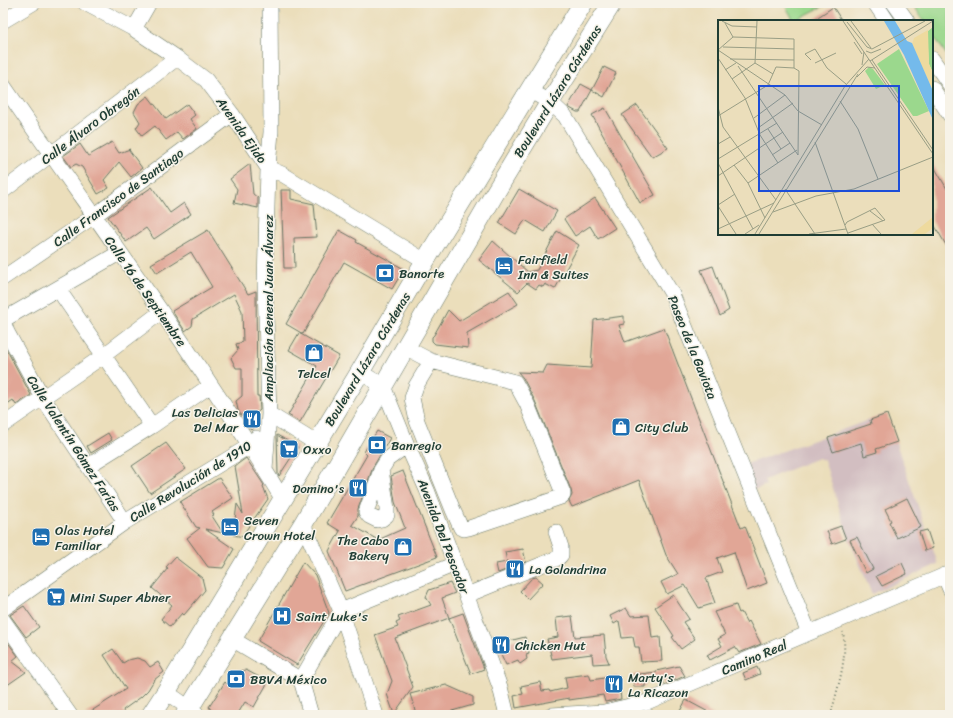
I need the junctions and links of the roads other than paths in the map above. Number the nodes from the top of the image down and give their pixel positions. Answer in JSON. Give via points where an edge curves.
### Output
{"nodes":[{"id":1,"x":33,"y":3,"type":"edge"},
{"id":2,"x":85,"y":3,"type":"edge"},
{"id":3,"x":149,"y":3,"type":"edge"},
{"id":4,"x":270,"y":3,"type":"edge"},
{"id":5,"x":583,"y":3,"type":"edge"},
{"id":6,"x":875,"y":3,"type":"edge"},
{"id":7,"x":894,"y":3,"type":"edge"},
{"id":8,"x":611,"y":4,"type":"edge"},
{"id":9,"x":886,"y":20,"type":"edge"},
{"id":10,"x":906,"y":20,"type":"edge"},
{"id":11,"x":3,"y":21,"type":"edge"},
{"id":12,"x":134,"y":29,"type":"junction"},
{"id":13,"x":177,"y":58,"type":"junction"},
{"id":14,"x":933,"y":60,"type":"edge"},
{"id":15,"x":3,"y":85,"type":"edge"},
{"id":16,"x":950,"y":85,"type":"edge"},
{"id":17,"x":529,"y":90,"type":"junction"},
{"id":18,"x":933,"y":90,"type":"edge"},
{"id":19,"x":550,"y":102,"type":"junction"},
{"id":20,"x":232,"y":114,"type":"junction"},
{"id":21,"x":950,"y":115,"type":"edge"},
{"id":22,"x":51,"y":155,"type":"junction"},
{"id":23,"x":268,"y":168,"type":"junction"},
{"id":24,"x":3,"y":190,"type":"edge"},
{"id":25,"x":94,"y":216,"type":"junction"},
{"id":26,"x":119,"y":253,"type":"junction"},
{"id":27,"x":425,"y":261,"type":"junction"},
{"id":28,"x":3,"y":278,"type":"edge"},
{"id":29,"x":58,"y":289,"type":"junction"},
{"id":30,"x":161,"y":312,"type":"junction"},
{"id":31,"x":3,"y":320,"type":"edge"},
{"id":32,"x":406,"y":348,"type":"junction"},
{"id":33,"x":104,"y":355,"type":"junction"},
{"id":34,"x":431,"y":361,"type":"junction"},
{"id":35,"x":360,"y":372,"type":"junction"},
{"id":36,"x":211,"y":385,"type":"junction"},
{"id":37,"x":383,"y":386,"type":"junction"},
{"id":38,"x":43,"y":398,"type":"junction"},
{"id":39,"x":269,"y":414,"type":"junction"},
{"id":40,"x":3,"y":425,"type":"edge"},
{"id":41,"x":152,"y":426,"type":"junction"},
{"id":42,"x":316,"y":443,"type":"junction"},
{"id":43,"x":251,"y":445,"type":"junction"},
{"id":44,"x":407,"y":445,"type":"junction"},
{"id":45,"x":88,"y":466,"type":"junction"},
{"id":46,"x":265,"y":470,"type":"junction"},
{"id":47,"x":381,"y":470,"type":"dead end"},
{"id":48,"x":445,"y":488,"type":"junction"},
{"id":49,"x":427,"y":490,"type":"junction"},
{"id":50,"x":283,"y":500,"type":"junction"},
{"id":51,"x":452,"y":510,"type":"junction"},
{"id":52,"x":436,"y":515,"type":"junction"},
{"id":53,"x":125,"y":522,"type":"junction"},
{"id":54,"x":303,"y":524,"type":"junction"},
{"id":55,"x":556,"y":532,"type":"dead end"},
{"id":56,"x":255,"y":547,"type":"junction"},
{"id":57,"x":279,"y":564,"type":"junction"},
{"id":58,"x":455,"y":564,"type":"junction"},
{"id":59,"x":948,"y":579,"type":"edge"},
{"id":60,"x":467,"y":595,"type":"junction"},
{"id":61,"x":3,"y":609,"type":"edge"},
{"id":62,"x":342,"y":610,"type":"junction"},
{"id":63,"x":3,"y":620,"type":"edge"},
{"id":64,"x":809,"y":633,"type":"junction"},
{"id":65,"x":232,"y":639,"type":"junction"},
{"id":66,"x":301,"y":680,"type":"junction"},
{"id":67,"x":166,"y":692,"type":"junction"},
{"id":68,"x":190,"y":713,"type":"edge"},
{"id":69,"x":158,"y":714,"type":"edge"},
{"id":70,"x":70,"y":715,"type":"edge"},
{"id":71,"x":311,"y":715,"type":"edge"},
{"id":72,"x":376,"y":715,"type":"edge"},
{"id":73,"x":507,"y":715,"type":"edge"},
{"id":74,"x":551,"y":715,"type":"edge"}],
"edges":[{"from":1,"to":11,"type":"street"},
{"from":2,"to":12,"type":"street","name":"Avenida Ejido"},
{"from":3,"to":12,"type":"street"},
{"from":4,"to":23,"type":"street","name":"Ampliación General Juan Álvarez","via":[[271,132]]},
{"from":5,"to":17,"type":"main road","name":"Boulevard Lázaro Cárdenas"},
{"from":6,"to":9,"type":"street"},
{"from":7,"to":10,"type":"street"},
{"from":8,"to":19,"type":"main road","name":"Boulevard Lázaro Cárdenas"},
{"from":12,"to":13,"type":"street","name":"Avenida Ejido"},
{"from":13,"to":20,"type":"street","name":"Avenida Ejido","via":[[206,80]]},
{"from":13,"to":22,"type":"street","name":"Calle Álvaro Obregón"},
{"from":14,"to":16,"type":"street"},
{"from":15,"to":22,"type":"street","name":"Calle 16 de Septiembre"},
{"from":17,"to":19,"type":"street","name":"Paseo de la Gaviota"},
{"from":17,"to":27,"type":"main road","name":"Boulevard Lázaro Cárdenas"},
{"from":18,"to":21,"type":"street"},
{"from":19,"to":32,"type":"main road","name":"Boulevard Lázaro Cárdenas"},
{"from":19,"to":64,"type":"street","name":"Paseo de la Gaviota","via":[[564,116],[672,294]]},
{"from":20,"to":23,"type":"street","name":"Avenida Ejido"},
{"from":20,"to":25,"type":"street","name":"Calle Francisco de Santiago"},
{"from":22,"to":24,"type":"street","name":"Calle Álvaro Obregón"},
{"from":22,"to":25,"type":"street","name":"Calle 16 de Septiembre"},
{"from":23,"to":27,"type":"street","name":"Avenida Ejido"},
{"from":23,"to":39,"type":"street","name":"Ampliación General Juan Álvarez","via":[[265,284]]},
{"from":25,"to":26,"type":"street","name":"Calle 16 de Septiembre"},
{"from":25,"to":28,"type":"street","name":"Calle Francisco de Santiago"},
{"from":26,"to":29,"type":"street"},
{"from":26,"to":30,"type":"street","name":"Calle 16 de Septiembre"},
{"from":27,"to":35,"type":"main road","name":"Boulevard Lázaro Cárdenas"},
{"from":29,"to":31,"type":"street"},
{"from":29,"to":33,"type":"street"},
{"from":30,"to":33,"type":"street"},
{"from":30,"to":36,"type":"street","name":"Calle 16 de Septiembre"},
{"from":31,"to":38,"type":"street","name":"Calle Valentín Gómez Farías"},
{"from":32,"to":34,"type":"street"},
{"from":32,"to":37,"type":"main road","name":"Boulevard Lázaro Cárdenas"},
{"from":33,"to":38,"type":"street"},
{"from":33,"to":41,"type":"street"},
{"from":34,"to":48,"type":"street","via":[[412,398],[417,421]]},
{"from":34,"to":51,"type":"street","via":[[515,382],[527,404],[563,493],[561,497],[464,529],[461,528]]},
{"from":35,"to":37,"type":"street"},
{"from":35,"to":42,"type":"main road","name":"Boulevard Lázaro Cárdenas"},
{"from":36,"to":41,"type":"street"},
{"from":36,"to":43,"type":"street","name":"Calle 16 de Septiembre"},
{"from":37,"to":44,"type":"street","name":"Avenida Del Pescador"},
{"from":37,"to":54,"type":"main road","name":"Boulevard Lázaro Cárdenas"},
{"from":38,"to":40,"type":"street"},
{"from":38,"to":45,"type":"street","name":"Calle Valentín Gómez Farías"},
{"from":39,"to":42,"type":"street"},
{"from":39,"to":43,"type":"street","name":"Calle Revolución de 1910"},
{"from":39,"to":46,"type":"street","name":"Ampliación General Juan Álvarez"},
{"from":41,"to":45,"type":"street"},
{"from":42,"to":50,"type":"main road","name":"Boulevard Lázaro Cárdenas"},
{"from":43,"to":46,"type":"street","name":"Calle 16 de Septiembre"},
{"from":43,"to":53,"type":"street","name":"Calle Revolución de 1910"},
{"from":44,"to":47,"type":"street","via":[[388,459]]},
{"from":44,"to":49,"type":"street","name":"Avenida Del Pescador"},
{"from":45,"to":53,"type":"street","name":"Calle Valentín Gómez Farías"},
{"from":46,"to":50,"type":"street","name":"Calle 16 de Septiembre"},
{"from":48,"to":49,"type":"street"},
{"from":48,"to":51,"type":"street"},
{"from":49,"to":52,"type":"street","name":"Avenida Del Pescador"},
{"from":50,"to":56,"type":"main road","name":"Boulevard Lázaro Cárdenas"},
{"from":51,"to":52,"type":"street"},
{"from":52,"to":58,"type":"street","name":"Avenida Del Pescador"},
{"from":53,"to":61,"type":"street","name":"Calle Revolución de 1910"},
{"from":54,"to":57,"type":"main road","name":"Boulevard Lázaro Cárdenas"},
{"from":54,"to":62,"type":"street"},
{"from":55,"to":60,"type":"street","via":[[561,547],[561,555],[558,558]]},
{"from":56,"to":57,"type":"main road","via":[[255,556],[259,564]]},
{"from":56,"to":67,"type":"main road","name":"Boulevard Lázaro Cárdenas"},
{"from":57,"to":65,"type":"main road","name":"Boulevard Lázaro Cárdenas"},
{"from":58,"to":60,"type":"street","name":"Avenida Del Pescador"},
{"from":58,"to":62,"type":"street"},
{"from":59,"to":64,"type":"street","name":"Camino Real"},
{"from":60,"to":73,"type":"street","name":"Avenida Del Pescador","via":[[500,687]]},
{"from":62,"to":66,"type":"street"},
{"from":62,"to":72,"type":"street"},
{"from":63,"to":70,"type":"street"},
{"from":64,"to":74,"type":"street","name":"Camino Real","via":[[647,702],[604,712]]},
{"from":65,"to":66,"type":"street"},
{"from":65,"to":68,"type":"main road","name":"Boulevard Lázaro Cárdenas"},
{"from":66,"to":71,"type":"street"},
{"from":67,"to":68,"type":"street"},
{"from":67,"to":69,"type":"main road","name":"Boulevard Lázaro Cárdenas"}]}
